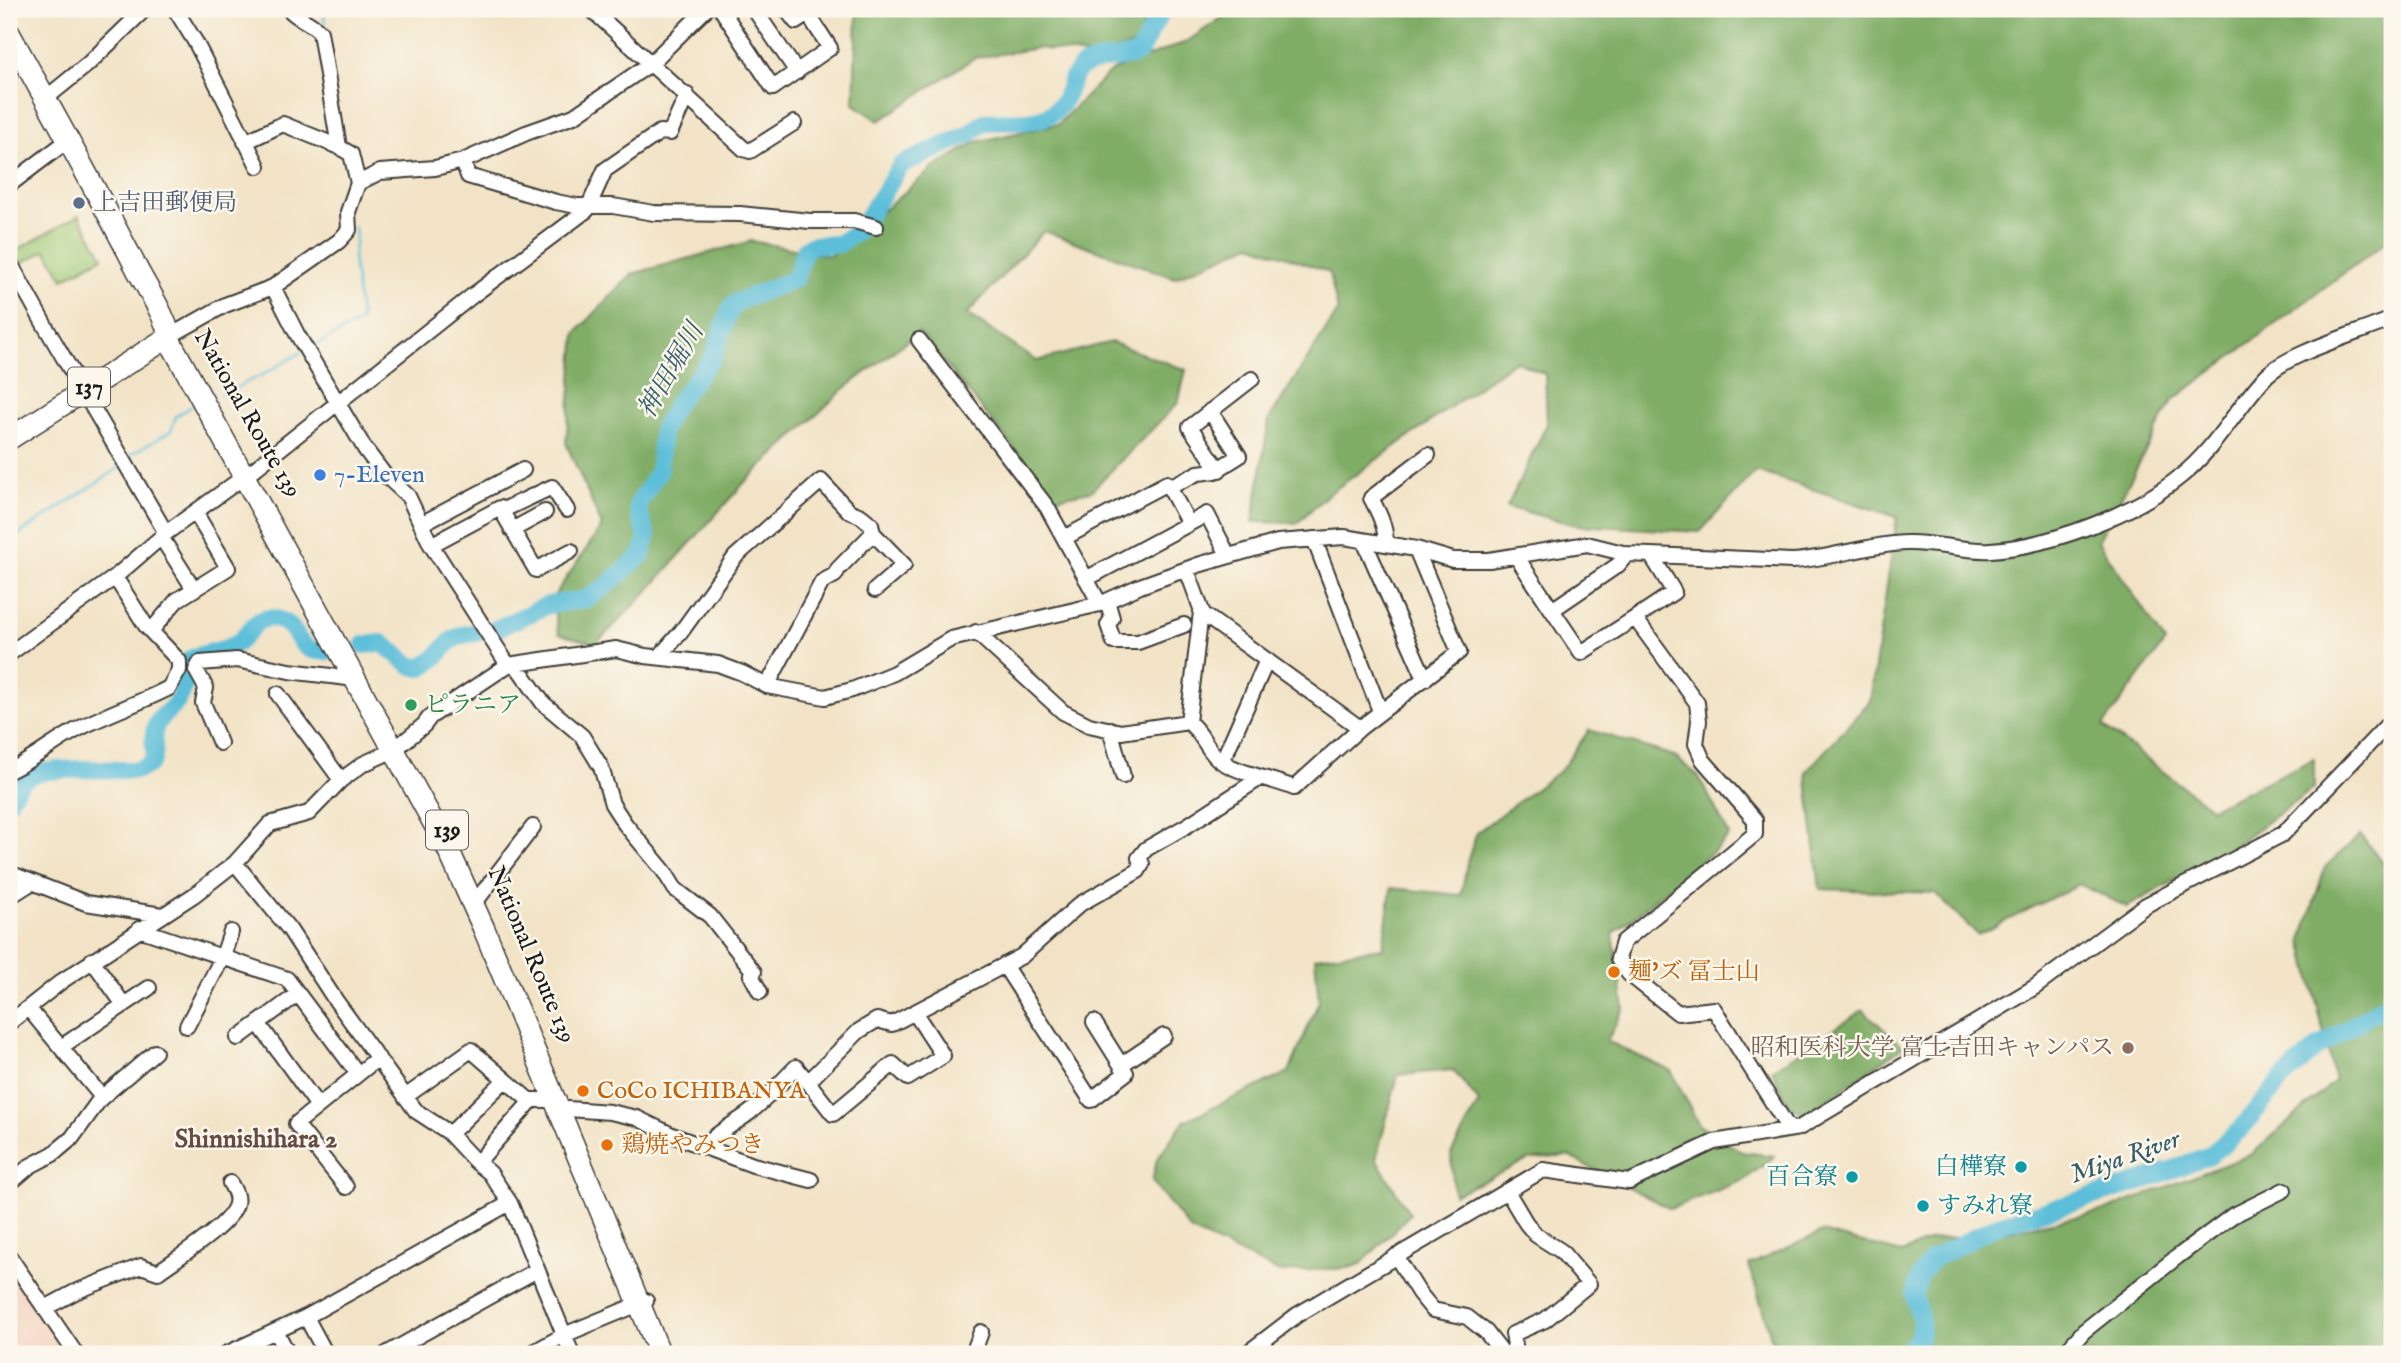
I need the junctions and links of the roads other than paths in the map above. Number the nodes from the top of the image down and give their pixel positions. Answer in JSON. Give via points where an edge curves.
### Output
{"nodes":[{"id":1,"x":145,"y":9,"type":"edge"},
{"id":2,"x":175,"y":9,"type":"edge"},
{"id":3,"x":289,"y":9,"type":"edge"},
{"id":4,"x":592,"y":9,"type":"edge"},
{"id":5,"x":706,"y":9,"type":"edge"},
{"id":6,"x":721,"y":9,"type":"edge"},
{"id":7,"x":754,"y":9,"type":"edge"},
{"id":8,"x":786,"y":9,"type":"edge"},
{"id":9,"x":811,"y":11,"type":"edge"},
{"id":10,"x":9,"y":33,"type":"edge"},
{"id":11,"x":650,"y":64,"type":"junction"},
{"id":12,"x":797,"y":72,"type":"junction"},
{"id":13,"x":687,"y":95,"type":"junction"},
{"id":14,"x":45,"y":99,"type":"junction"},
{"id":15,"x":794,"y":123,"type":"dead end"},
{"id":16,"x":67,"y":141,"type":"junction"},
{"id":17,"x":245,"y":142,"type":"junction"},
{"id":18,"x":339,"y":147,"type":"junction"},
{"id":19,"x":463,"y":161,"type":"junction"},
{"id":20,"x":258,"y":166,"type":"dead end"},
{"id":21,"x":358,"y":183,"type":"junction"},
{"id":22,"x":9,"y":185,"type":"edge"},
{"id":23,"x":590,"y":205,"type":"junction"},
{"id":24,"x":876,"y":227,"type":"dead end"},
{"id":25,"x":9,"y":261,"type":"edge"},
{"id":26,"x":272,"y":287,"type":"junction"},
{"id":27,"x":2392,"y":319,"type":"edge"},
{"id":28,"x":170,"y":335,"type":"junction"},
{"id":29,"x":919,"y":340,"type":"dead end"},
{"id":30,"x":1252,"y":379,"type":"dead end"},
{"id":31,"x":83,"y":390,"type":"junction"},
{"id":32,"x":339,"y":402,"type":"junction"},
{"id":33,"x":1210,"y":411,"type":"junction"},
{"id":34,"x":9,"y":439,"type":"edge"},
{"id":35,"x":1428,"y":454,"type":"dead end"},
{"id":36,"x":523,"y":470,"type":"dead end"},
{"id":37,"x":1219,"y":470,"type":"junction"},
{"id":38,"x":248,"y":472,"type":"junction"},
{"id":39,"x":1168,"y":486,"type":"junction"},
{"id":40,"x":567,"y":510,"type":"dead end"},
{"id":41,"x":501,"y":511,"type":"junction"},
{"id":42,"x":195,"y":512,"type":"junction"},
{"id":43,"x":545,"y":512,"type":"dead end"},
{"id":44,"x":421,"y":524,"type":"junction"},
{"id":45,"x":1189,"y":524,"type":"junction"},
{"id":46,"x":512,"y":530,"type":"junction"},
{"id":47,"x":873,"y":533,"type":"junction"},
{"id":48,"x":164,"y":535,"type":"junction"},
{"id":49,"x":1064,"y":538,"type":"junction"},
{"id":50,"x":1314,"y":539,"type":"junction"},
{"id":51,"x":1364,"y":541,"type":"junction"},
{"id":52,"x":1386,"y":544,"type":"junction"},
{"id":53,"x":431,"y":545,"type":"junction"},
{"id":54,"x":1416,"y":549,"type":"junction"},
{"id":55,"x":571,"y":551,"type":"dead end"},
{"id":56,"x":1627,"y":554,"type":"junction"},
{"id":57,"x":1228,"y":555,"type":"junction"},
{"id":58,"x":1651,"y":555,"type":"junction"},
{"id":59,"x":1516,"y":556,"type":"junction"},
{"id":60,"x":1187,"y":570,"type":"junction"},
{"id":61,"x":115,"y":578,"type":"junction"},
{"id":62,"x":1086,"y":579,"type":"junction"},
{"id":63,"x":194,"y":589,"type":"junction"},
{"id":64,"x":874,"y":590,"type":"dead end"},
{"id":65,"x":1103,"y":602,"type":"junction"},
{"id":66,"x":1552,"y":610,"type":"junction"},
{"id":67,"x":1201,"y":611,"type":"junction"},
{"id":68,"x":1635,"y":618,"type":"junction"},
{"id":69,"x":1184,"y":625,"type":"dead end"},
{"id":70,"x":151,"y":631,"type":"junction"},
{"id":71,"x":976,"y":632,"type":"junction"},
{"id":72,"x":9,"y":654,"type":"edge"},
{"id":73,"x":659,"y":657,"type":"junction"},
{"id":74,"x":1267,"y":660,"type":"junction"},
{"id":75,"x":512,"y":665,"type":"junction"},
{"id":76,"x":356,"y":679,"type":"junction"},
{"id":77,"x":1425,"y":679,"type":"junction"},
{"id":78,"x":767,"y":686,"type":"junction"},
{"id":79,"x":278,"y":694,"type":"dead end"},
{"id":80,"x":1380,"y":711,"type":"junction"},
{"id":81,"x":2392,"y":720,"type":"edge"},
{"id":82,"x":1188,"y":722,"type":"junction"},
{"id":83,"x":1360,"y":728,"type":"junction"},
{"id":84,"x":1110,"y":729,"type":"junction"},
{"id":85,"x":220,"y":743,"type":"dead end"},
{"id":86,"x":398,"y":746,"type":"junction"},
{"id":87,"x":1222,"y":762,"type":"junction"},
{"id":88,"x":9,"y":771,"type":"edge"},
{"id":89,"x":1123,"y":776,"type":"dead end"},
{"id":90,"x":1260,"y":778,"type":"junction"},
{"id":91,"x":341,"y":780,"type":"junction"},
{"id":92,"x":533,"y":827,"type":"dead end"},
{"id":93,"x":235,"y":863,"type":"junction"},
{"id":94,"x":9,"y":873,"type":"edge"},
{"id":95,"x":31,"y":883,"type":"junction"},
{"id":96,"x":480,"y":896,"type":"junction"},
{"id":97,"x":9,"y":897,"type":"edge"},
{"id":98,"x":162,"y":915,"type":"junction"},
{"id":99,"x":139,"y":929,"type":"junction"},
{"id":100,"x":231,"y":932,"type":"dead end"},
{"id":101,"x":223,"y":956,"type":"junction"},
{"id":102,"x":92,"y":960,"type":"junction"},
{"id":103,"x":1004,"y":965,"type":"junction"},
{"id":104,"x":149,"y":988,"type":"dead end"},
{"id":105,"x":760,"y":992,"type":"dead end"},
{"id":106,"x":298,"y":994,"type":"junction"},
{"id":107,"x":124,"y":1005,"type":"junction"},
{"id":108,"x":28,"y":1008,"type":"junction"},
{"id":109,"x":915,"y":1013,"type":"junction"},
{"id":110,"x":1094,"y":1022,"type":"dead end"},
{"id":111,"x":9,"y":1023,"type":"edge"},
{"id":112,"x":258,"y":1023,"type":"junction"},
{"id":113,"x":187,"y":1026,"type":"dead end"},
{"id":114,"x":1164,"y":1036,"type":"dead end"},
{"id":115,"x":238,"y":1038,"type":"dead end"},
{"id":116,"x":61,"y":1046,"type":"junction"},
{"id":117,"x":155,"y":1052,"type":"dead end"},
{"id":118,"x":378,"y":1058,"type":"junction"},
{"id":119,"x":1121,"y":1065,"type":"junction"},
{"id":120,"x":358,"y":1074,"type":"junction"},
{"id":121,"x":505,"y":1080,"type":"junction"},
{"id":122,"x":808,"y":1082,"type":"junction"},
{"id":123,"x":102,"y":1097,"type":"junction"},
{"id":124,"x":405,"y":1097,"type":"junction"},
{"id":125,"x":531,"y":1102,"type":"junction"},
{"id":126,"x":560,"y":1104,"type":"junction"},
{"id":127,"x":318,"y":1106,"type":"junction"},
{"id":128,"x":1789,"y":1129,"type":"junction"},
{"id":129,"x":450,"y":1134,"type":"junction"},
{"id":130,"x":704,"y":1146,"type":"junction"},
{"id":131,"x":477,"y":1163,"type":"junction"},
{"id":132,"x":810,"y":1180,"type":"dead end"},
{"id":133,"x":230,"y":1183,"type":"dead end"},
{"id":134,"x":9,"y":1184,"type":"edge"},
{"id":135,"x":345,"y":1187,"type":"dead end"},
{"id":136,"x":2284,"y":1190,"type":"dead end"},
{"id":137,"x":1507,"y":1191,"type":"junction"},
{"id":138,"x":510,"y":1203,"type":"junction"},
{"id":139,"x":9,"y":1255,"type":"edge"},
{"id":140,"x":1396,"y":1256,"type":"junction"},
{"id":141,"x":537,"y":1270,"type":"junction"},
{"id":142,"x":643,"y":1303,"type":"junction"},
{"id":143,"x":45,"y":1308,"type":"junction"},
{"id":144,"x":306,"y":1317,"type":"junction"},
{"id":145,"x":276,"y":1331,"type":"junction"},
{"id":146,"x":981,"y":1332,"type":"dead end"},
{"id":147,"x":564,"y":1335,"type":"junction"},
{"id":148,"x":254,"y":1349,"type":"edge"},
{"id":149,"x":76,"y":1354,"type":"edge"},
{"id":150,"x":226,"y":1354,"type":"edge"},
{"id":151,"x":288,"y":1354,"type":"edge"},
{"id":152,"x":326,"y":1354,"type":"edge"},
{"id":153,"x":386,"y":1354,"type":"edge"},
{"id":154,"x":530,"y":1354,"type":"edge"},
{"id":155,"x":572,"y":1354,"type":"edge"},
{"id":156,"x":660,"y":1354,"type":"edge"},
{"id":157,"x":669,"y":1354,"type":"edge"},
{"id":158,"x":973,"y":1354,"type":"edge"},
{"id":159,"x":1246,"y":1354,"type":"edge"},
{"id":160,"x":1503,"y":1354,"type":"edge"},
{"id":161,"x":1511,"y":1354,"type":"edge"},
{"id":162,"x":2063,"y":1354,"type":"edge"}],
"edges":[{"from":1,"to":14,"type":"street"},
{"from":2,"to":17,"type":"street"},
{"from":3,"to":18,"type":"street","via":[[320,32]]},
{"from":4,"to":11,"type":"street"},
{"from":5,"to":11,"type":"street"},
{"from":6,"to":12,"type":"street","via":[[774,88]]},
{"from":7,"to":12,"type":"street"},
{"from":8,"to":9,"type":"street","via":[[796,22]]},
{"from":9,"to":12,"type":"street","via":[[830,48]]},
{"from":10,"to":14,"type":"highway","name":"National Route 139"},
{"from":11,"to":13,"type":"street"},
{"from":11,"to":19,"type":"street","via":[[575,116]]},
{"from":13,"to":15,"type":"street","via":[[750,151]]},
{"from":13,"to":23,"type":"street","via":[[670,133],[660,132],[605,170]]},
{"from":14,"to":16,"type":"highway","name":"National Route 139"},
{"from":16,"to":22,"type":"street"},
{"from":16,"to":28,"type":"highway","name":"National Route 139"},
{"from":17,"to":18,"type":"street","via":[[283,124]]},
{"from":17,"to":20,"type":"street"},
{"from":18,"to":21,"type":"street","via":[[351,154]]},
{"from":19,"to":21,"type":"street","via":[[380,172]]},
{"from":19,"to":23,"type":"street","via":[[468,176],[556,202]]},
{"from":21,"to":26,"type":"street","via":[[348,212],[349,230]]},
{"from":23,"to":24,"type":"street","via":[[654,213],[854,221]]},
{"from":23,"to":32,"type":"street"},
{"from":25,"to":31,"type":"street"},
{"from":26,"to":28,"type":"street","via":[[225,305]]},
{"from":26,"to":32,"type":"street"},
{"from":27,"to":58,"type":"street","via":[[2291,359],[2268,374],[2181,477],[2119,514],[2079,530],[1990,550],[1907,543],[1800,561]]},
{"from":28,"to":31,"type":"highway","number":"137"},
{"from":28,"to":38,"type":"highway","name":"National Route 139","number":"139"},
{"from":29,"to":49,"type":"street","via":[[1047,507]]},
{"from":30,"to":33,"type":"street"},
{"from":31,"to":34,"type":"highway","number":"137"},
{"from":31,"to":48,"type":"street"},
{"from":32,"to":38,"type":"street"},
{"from":32,"to":44,"type":"street","via":[[365,449],[408,496]]},
{"from":33,"to":37,"type":"street","via":[[1190,427]]},
{"from":33,"to":37,"type":"street","via":[[1239,456]]},
{"from":35,"to":52,"type":"street","via":[[1371,498],[1381,517]]},
{"from":36,"to":44,"type":"street"},
{"from":37,"to":39,"type":"street"},
{"from":38,"to":42,"type":"street"},
{"from":38,"to":76,"type":"highway","name":"National Route 139","number":"139"},
{"from":38,"to":86,"type":"highway","name":"National Route 139","number":"139"},
{"from":39,"to":45,"type":"street"},
{"from":39,"to":49,"type":"street"},
{"from":40,"to":41,"type":"street","via":[[552,487]]},
{"from":41,"to":46,"type":"street"},
{"from":41,"to":53,"type":"street"},
{"from":42,"to":48,"type":"street"},
{"from":42,"to":63,"type":"street","via":[[228,568]]},
{"from":43,"to":46,"type":"street"},
{"from":44,"to":53,"type":"street"},
{"from":45,"to":57,"type":"street","via":[[1207,514]]},
{"from":45,"to":62,"type":"street"},
{"from":46,"to":55,"type":"street","via":[[536,570]]},
{"from":47,"to":64,"type":"street","via":[[904,565]]},
{"from":47,"to":73,"type":"street","via":[[872,524],[849,511],[821,481],[735,557]]},
{"from":47,"to":78,"type":"street","via":[[835,575],[822,582]]},
{"from":48,"to":61,"type":"street"},
{"from":48,"to":63,"type":"street"},
{"from":49,"to":62,"type":"street"},
{"from":50,"to":51,"type":"street"},
{"from":50,"to":57,"type":"street","via":[[1278,542]]},
{"from":50,"to":80,"type":"street"},
{"from":51,"to":52,"type":"street"},
{"from":51,"to":77,"type":"street"},
{"from":52,"to":54,"type":"street"},
{"from":53,"to":75,"type":"street"},
{"from":54,"to":59,"type":"street","via":[[1453,560]]},
{"from":54,"to":77,"type":"street","via":[[1459,652]]},
{"from":56,"to":58,"type":"street"},
{"from":56,"to":59,"type":"street","via":[[1587,544]]},
{"from":56,"to":66,"type":"street"},
{"from":57,"to":60,"type":"street"},
{"from":58,"to":68,"type":"street","via":[[1674,592]]},
{"from":59,"to":66,"type":"street"},
{"from":60,"to":65,"type":"street"},
{"from":60,"to":67,"type":"street"},
{"from":61,"to":70,"type":"street"},
{"from":61,"to":72,"type":"street"},
{"from":62,"to":65,"type":"street"},
{"from":63,"to":70,"type":"street","via":[[177,600]]},
{"from":65,"to":69,"type":"street","via":[[1112,618],[1108,625],[1114,642],[1138,642]]},
{"from":65,"to":71,"type":"street"},
{"from":66,"to":68,"type":"street","via":[[1581,653]]},
{"from":67,"to":74,"type":"street"},
{"from":67,"to":82,"type":"street"},
{"from":68,"to":128,"type":"street","via":[[1697,703],[1696,744],[1703,761],[1755,820],[1755,834],[1623,942],[1618,959],[1629,974],[1678,1013],[1714,1009]]},
{"from":70,"to":88,"type":"street","via":[[178,661],[179,670],[169,688],[83,726]]},
{"from":71,"to":78,"type":"street","via":[[951,639],[894,673],[852,691],[825,697]]},
{"from":71,"to":84,"type":"street","via":[[1063,712]]},
{"from":73,"to":75,"type":"street","via":[[616,649]]},
{"from":73,"to":78,"type":"street","via":[[718,664]]},
{"from":74,"to":83,"type":"street"},
{"from":74,"to":87,"type":"street"},
{"from":75,"to":86,"type":"street","via":[[430,717]]},
{"from":75,"to":105,"type":"street","via":[[544,703],[583,736],[625,824],[675,889],[721,928],[754,972],[751,978]]},
{"from":76,"to":85,"type":"street","via":[[237,660],[200,663],[196,670],[206,688],[203,703]]},
{"from":76,"to":86,"type":"highway","name":"National Route 139","number":"139"},
{"from":77,"to":80,"type":"street"},
{"from":79,"to":91,"type":"street"},
{"from":80,"to":83,"type":"street"},
{"from":81,"to":128,"type":"street","via":[[2283,834],[2146,905],[2035,987],[1799,1128]]},
{"from":82,"to":84,"type":"street","via":[[1121,732]]},
{"from":82,"to":87,"type":"street"},
{"from":83,"to":90,"type":"street","via":[[1294,788]]},
{"from":84,"to":89,"type":"street"},
{"from":86,"to":91,"type":"street"},
{"from":86,"to":96,"type":"highway","name":"National Route 139","number":"139"},
{"from":86,"to":126,"type":"highway","name":"National Route 139","number":"139"},
{"from":87,"to":90,"type":"street"},
{"from":90,"to":103,"type":"street","via":[[1146,849],[1139,858],[1138,871],[1080,904],[1022,957]]},
{"from":91,"to":93,"type":"street","via":[[309,813],[270,824]]},
{"from":92,"to":96,"type":"street"},
{"from":93,"to":98,"type":"street"},
{"from":93,"to":118,"type":"street","via":[[289,929]]},
{"from":94,"to":95,"type":"street"},
{"from":95,"to":97,"type":"street"},
{"from":95,"to":98,"type":"street","via":[[86,903]]},
{"from":96,"to":126,"type":"highway","name":"National Route 139","number":"139"},
{"from":98,"to":99,"type":"street"},
{"from":99,"to":101,"type":"street"},
{"from":99,"to":102,"type":"street"},
{"from":100,"to":101,"type":"street"},
{"from":101,"to":106,"type":"street","via":[[287,979]]},
{"from":101,"to":113,"type":"street"},
{"from":102,"to":107,"type":"street"},
{"from":102,"to":108,"type":"street"},
{"from":103,"to":109,"type":"street"},
{"from":103,"to":119,"type":"street","via":[[1091,1100],[1126,1073]]},
{"from":104,"to":107,"type":"street"},
{"from":106,"to":112,"type":"street"},
{"from":106,"to":120,"type":"street"},
{"from":107,"to":116,"type":"street"},
{"from":108,"to":111,"type":"street"},
{"from":108,"to":116,"type":"street"},
{"from":109,"to":122,"type":"street","via":[[891,1024],[877,1020],[859,1031]]},
{"from":109,"to":122,"type":"street","via":[[943,1056],[908,1078],[893,1064],[833,1114]]},
{"from":110,"to":119,"type":"street"},
{"from":112,"to":115,"type":"street"},
{"from":112,"to":127,"type":"street"},
{"from":114,"to":119,"type":"street"},
{"from":116,"to":123,"type":"street"},
{"from":117,"to":123,"type":"street"},
{"from":118,"to":120,"type":"street"},
{"from":118,"to":124,"type":"street"},
{"from":120,"to":127,"type":"street"},
{"from":121,"to":124,"type":"street","via":[[471,1050]]},
{"from":121,"to":125,"type":"street"},
{"from":121,"to":129,"type":"street"},
{"from":122,"to":130,"type":"street","via":[[796,1068],[759,1105]]},
{"from":123,"to":134,"type":"street","via":[[72,1138]]},
{"from":124,"to":129,"type":"street","via":[[416,1111]]},
{"from":125,"to":126,"type":"street"},
{"from":125,"to":131,"type":"street"},
{"from":126,"to":130,"type":"street","via":[[637,1118]]},
{"from":126,"to":142,"type":"highway","name":"National Route 139","number":"139"},
{"from":127,"to":135,"type":"street","via":[[296,1124]]},
{"from":128,"to":137,"type":"street","via":[[1714,1142],[1629,1182],[1543,1170]]},
{"from":129,"to":131,"type":"street"},
{"from":130,"to":132,"type":"street"},
{"from":131,"to":138,"type":"street","via":[[490,1173]]},
{"from":133,"to":143,"type":"street","via":[[237,1202],[233,1211],[215,1231],[158,1272],[141,1266]]},
{"from":136,"to":162,"type":"street","via":[[2232,1216],[2084,1331]]},
{"from":137,"to":140,"type":"street"},
{"from":137,"to":161,"type":"street","via":[[1536,1235],[1561,1251],[1589,1284],[1545,1320],[1513,1334]]},
{"from":138,"to":141,"type":"street"},
{"from":138,"to":144,"type":"street"},
{"from":139,"to":143,"type":"street"},
{"from":140,"to":159,"type":"street","via":[[1297,1315]]},
{"from":140,"to":160,"type":"street","via":[[1433,1310],[1467,1317]]},
{"from":141,"to":147,"type":"street"},
{"from":141,"to":153,"type":"street"},
{"from":142,"to":147,"type":"street"},
{"from":142,"to":156,"type":"highway","name":"National Route 139","number":"139"},
{"from":142,"to":157,"type":"highway","name":"National Route 139","number":"139"},
{"from":143,"to":149,"type":"street"},
{"from":144,"to":145,"type":"street"},
{"from":144,"to":152,"type":"street"},
{"from":145,"to":148,"type":"street"},
{"from":145,"to":151,"type":"street"},
{"from":146,"to":158,"type":"street"},
{"from":147,"to":154,"type":"street"},
{"from":147,"to":155,"type":"street"},
{"from":148,"to":150,"type":"street"}]}
